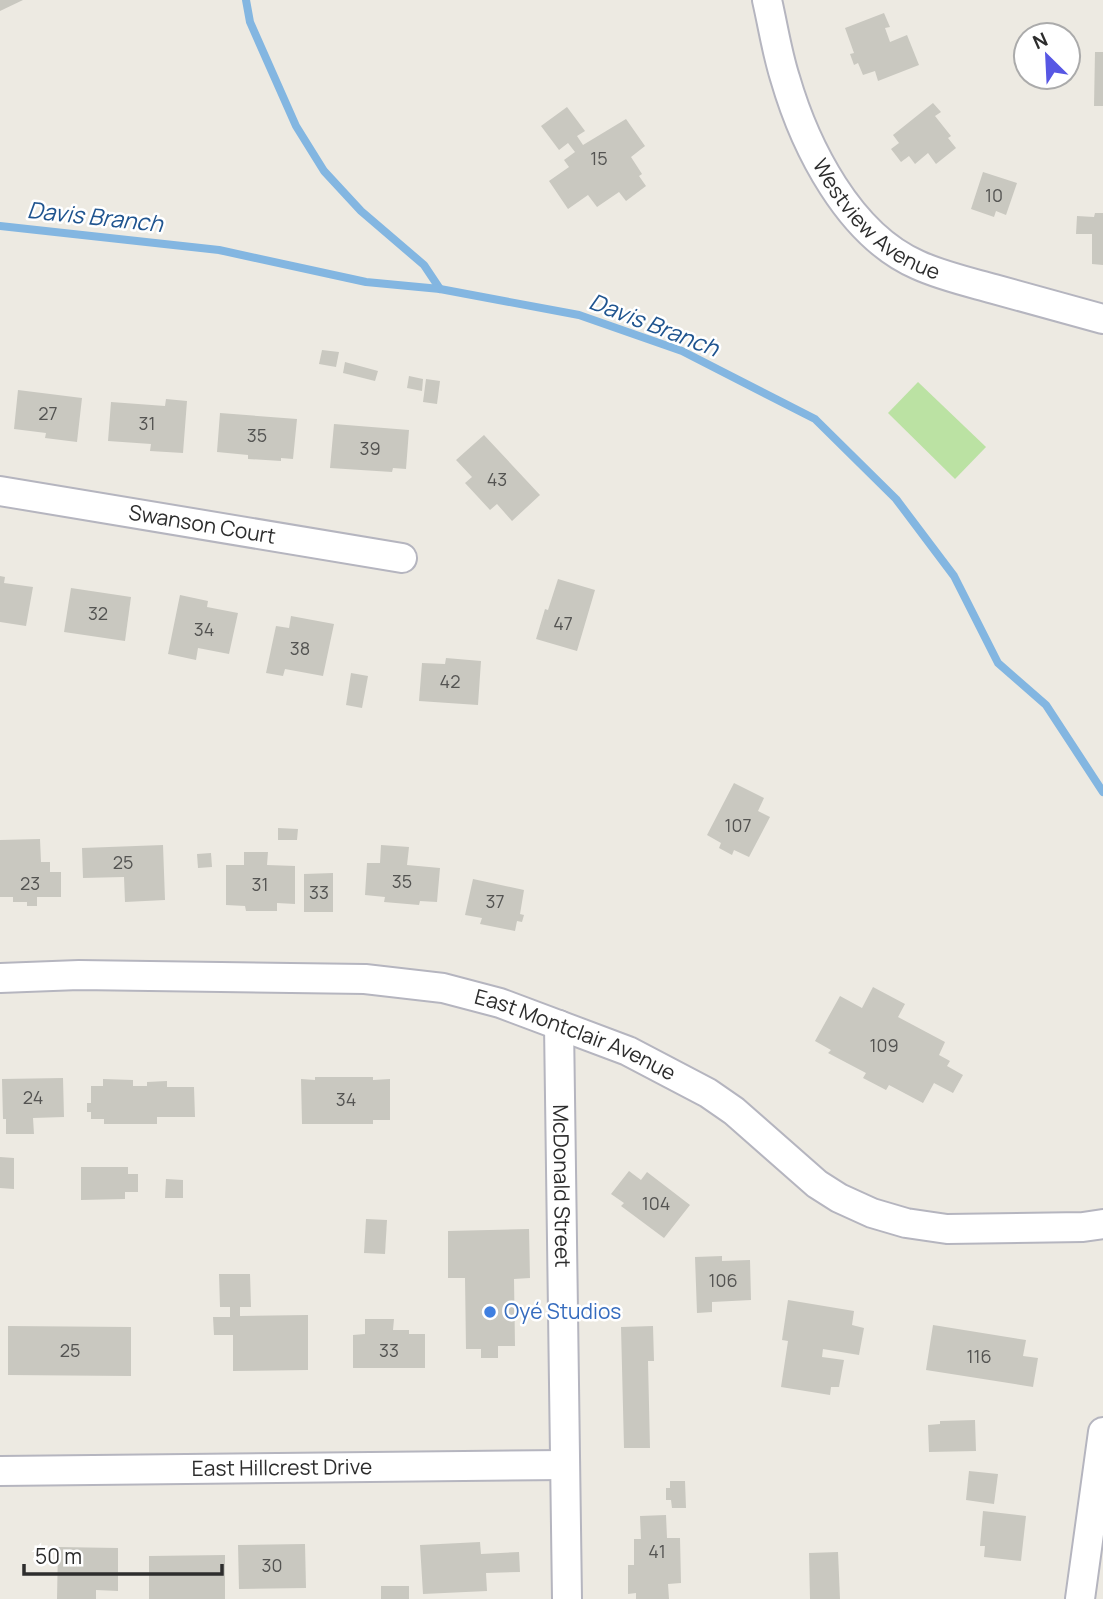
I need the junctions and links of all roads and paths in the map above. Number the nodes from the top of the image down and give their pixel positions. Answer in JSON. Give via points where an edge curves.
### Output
{"nodes":[{"id":1,"x":766,"y":0,"type":"edge"},
{"id":2,"x":1103,"y":319,"type":"edge"},
{"id":3,"x":0,"y":491,"type":"edge"},
{"id":4,"x":402,"y":558,"type":"dead end"},
{"id":5,"x":0,"y":978,"type":"edge"},
{"id":6,"x":559,"y":1026,"type":"junction"},
{"id":7,"x":1103,"y":1224,"type":"edge"},
{"id":8,"x":1103,"y":1432,"type":"edge"},
{"id":9,"x":564,"y":1465,"type":"junction"},
{"id":10,"x":0,"y":1471,"type":"edge"},
{"id":11,"x":567,"y":1598,"type":"edge"},
{"id":12,"x":1080,"y":1599,"type":"edge"}],
"edges":[{"from":1,"to":2,"type":"street","name":"Westview Avenue","via":[[785,79],[804,129],[841,198],[860,223],[916,264]]},
{"from":3,"to":4,"type":"street","name":"Swanson Court"},
{"from":5,"to":6,"type":"street","name":"East Montclair Avenue","via":[[365,979],[443,988]]},
{"from":6,"to":7,"type":"street","name":"East Montclair Avenue","via":[[628,1051],[708,1093],[817,1184],[872,1213],[947,1229]]},
{"from":6,"to":9,"type":"street","name":"McDonald Street"},
{"from":8,"to":12,"type":"street"},
{"from":9,"to":10,"type":"street","name":"East Hillcrest Drive"},
{"from":9,"to":11,"type":"street","name":"McDonald Street"}]}
